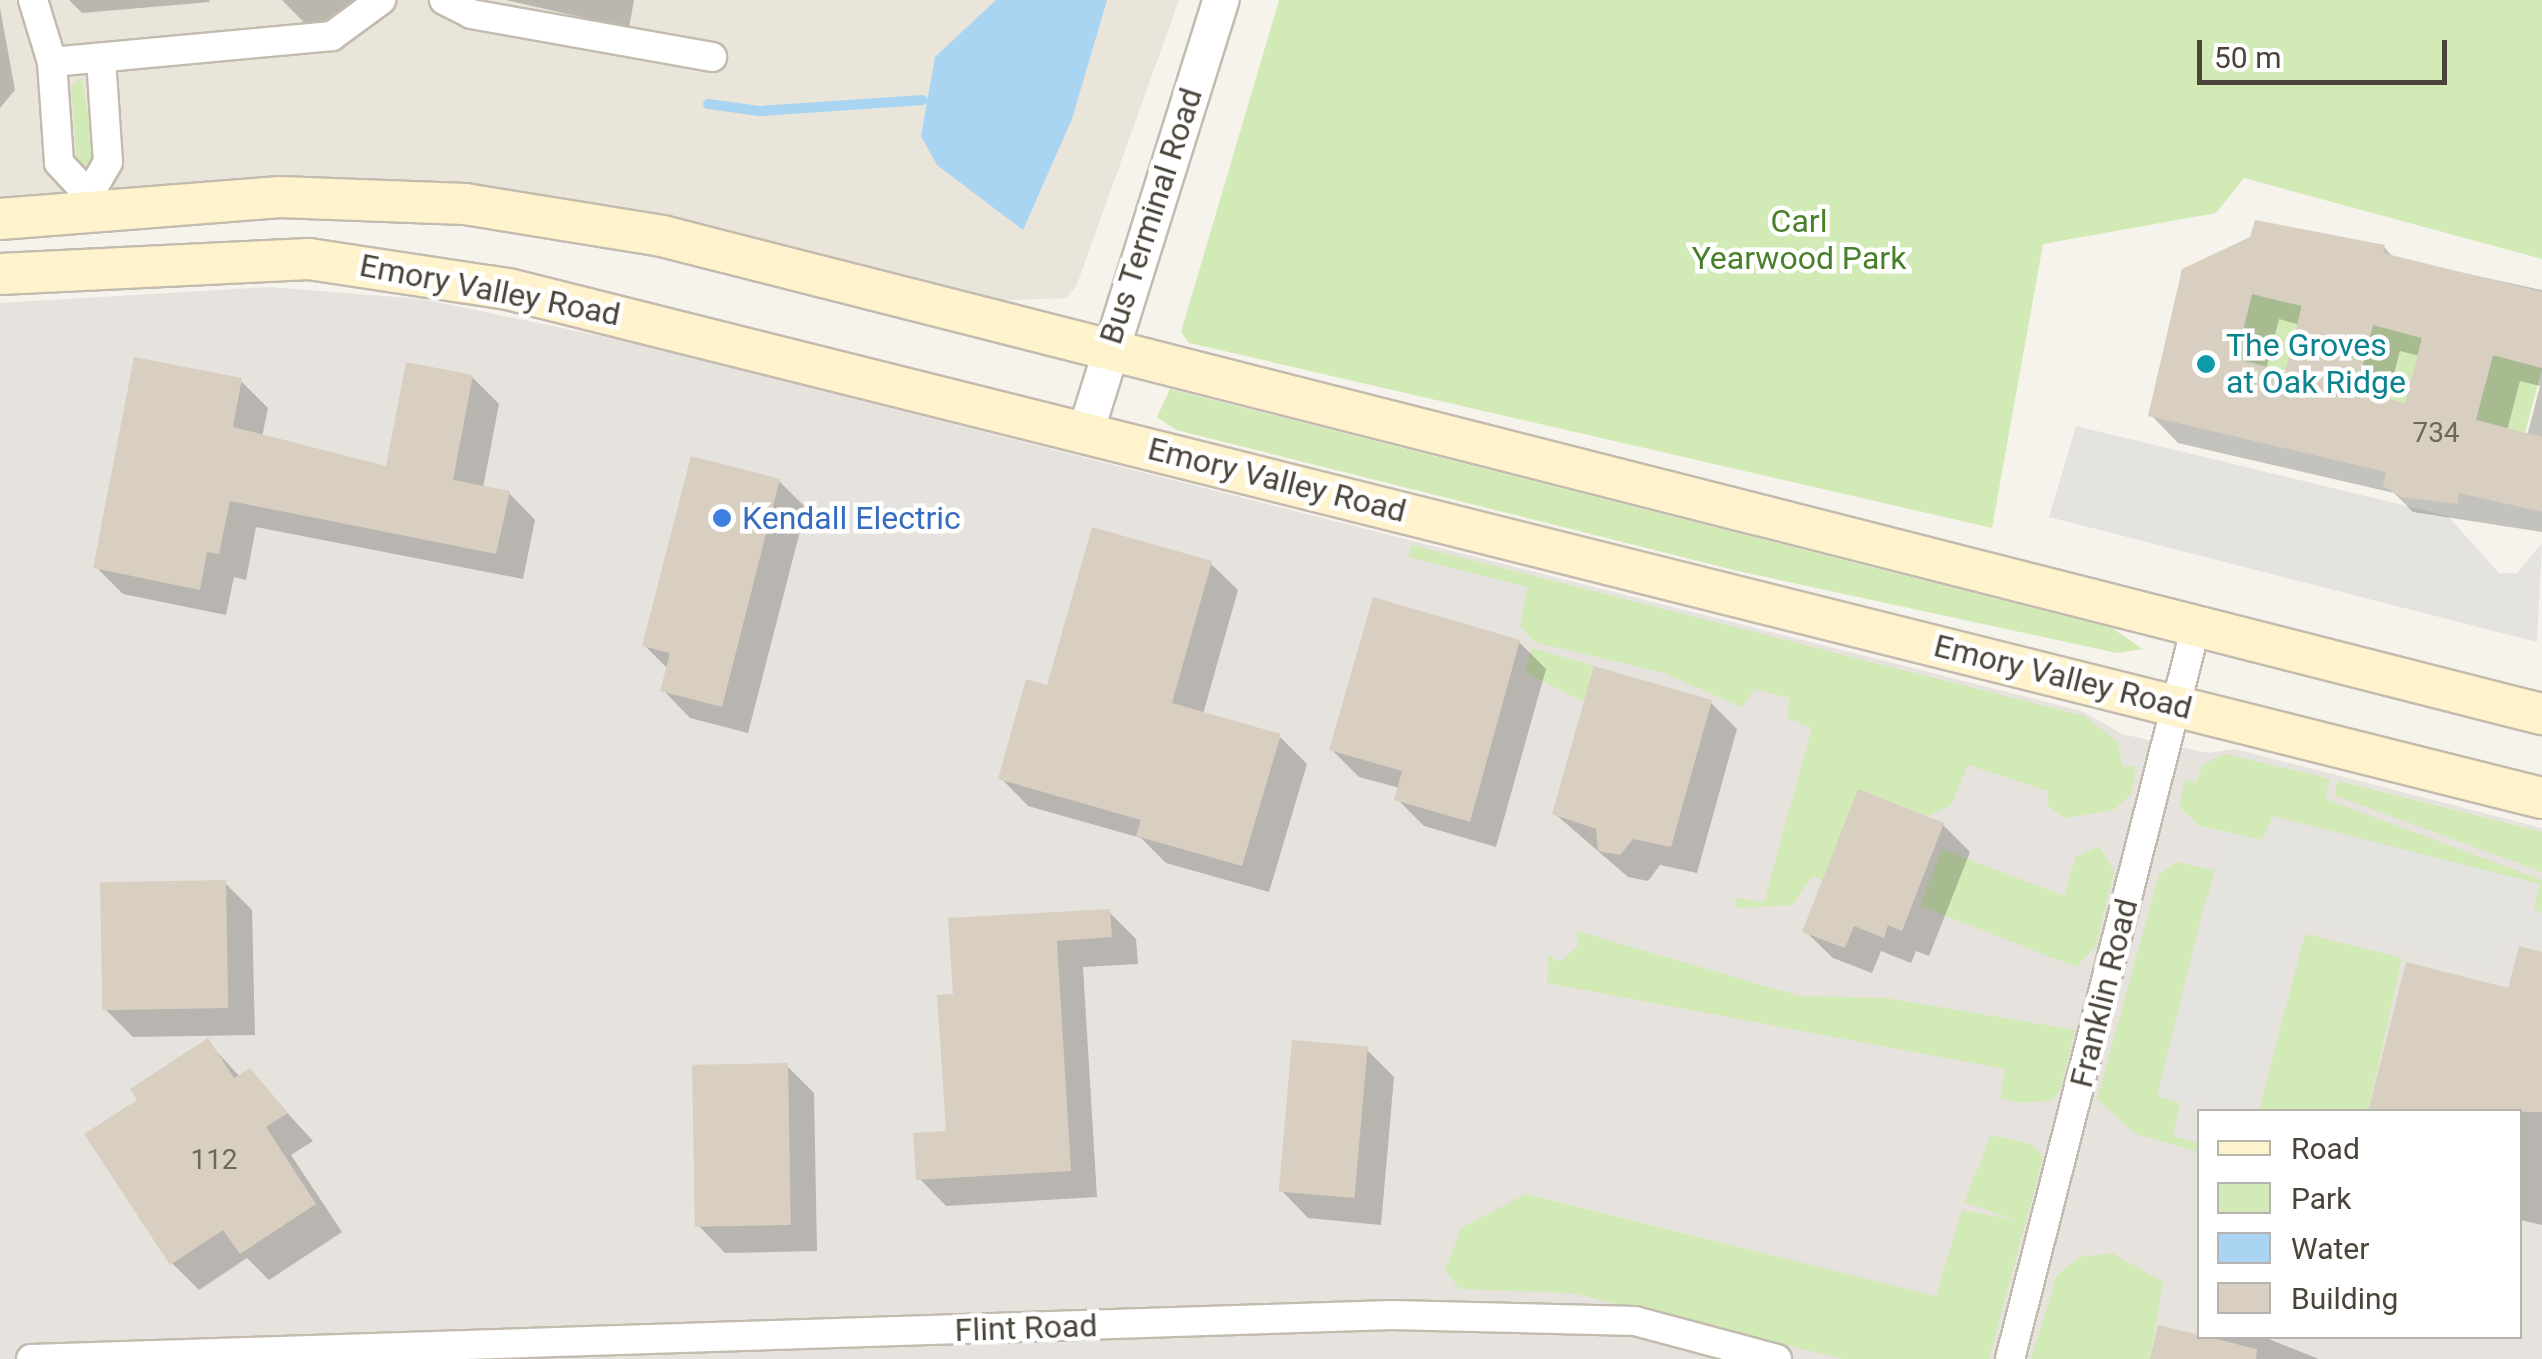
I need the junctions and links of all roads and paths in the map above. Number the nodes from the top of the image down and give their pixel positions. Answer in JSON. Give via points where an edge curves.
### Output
{"nodes":[{"id":1,"x":33,"y":0,"type":"edge"},
{"id":2,"x":381,"y":0,"type":"edge"},
{"id":3,"x":444,"y":0,"type":"edge"},
{"id":4,"x":1220,"y":0,"type":"edge"},
{"id":5,"x":712,"y":57,"type":"dead end"},
{"id":6,"x":101,"y":60,"type":"junction"},
{"id":7,"x":52,"y":62,"type":"junction"},
{"id":8,"x":0,"y":220,"type":"edge"},
{"id":9,"x":0,"y":274,"type":"edge"},
{"id":10,"x":1108,"y":352,"type":"junction"},
{"id":11,"x":1085,"y":432,"type":"junction"},
{"id":12,"x":2196,"y":626,"type":"junction"},
{"id":13,"x":2176,"y":705,"type":"junction"},
{"id":14,"x":2542,"y":714,"type":"edge"},
{"id":15,"x":2542,"y":798,"type":"edge"},
{"id":16,"x":32,"y":1359,"type":"edge"},
{"id":17,"x":1776,"y":1359,"type":"edge"},
{"id":18,"x":2010,"y":1359,"type":"edge"}],
"edges":[{"from":1,"to":7,"type":"street"},
{"from":2,"to":6,"type":"street","via":[[332,36]]},
{"from":3,"to":5,"type":"street","via":[[471,14]]},
{"from":4,"to":10,"type":"street","name":"Bus Terminal Road"},
{"from":6,"to":7,"type":"street"},
{"from":6,"to":7,"type":"street","via":[[108,162],[90,195],[60,163]]},
{"from":8,"to":10,"type":"main road","name":"Emory Valley Road","via":[[280,198],[464,204],[662,236]]},
{"from":9,"to":11,"type":"main road","name":"Emory Valley Road","via":[[169,260],[385,266],[608,311]]},
{"from":10,"to":11,"type":"street","name":"Bus Terminal Road"},
{"from":10,"to":12,"type":"main road","name":"Emory Valley Road"},
{"from":11,"to":13,"type":"main road","name":"Emory Valley Road"},
{"from":12,"to":13,"type":"street","name":"Franklin Road"},
{"from":12,"to":14,"type":"main road","name":"Emory Valley Road"},
{"from":13,"to":15,"type":"main road","name":"Emory Valley Road"},
{"from":13,"to":18,"type":"street","name":"Franklin Road"},
{"from":16,"to":17,"type":"street","name":"Flint Road","via":[[1391,1315],[1635,1320]]}]}
